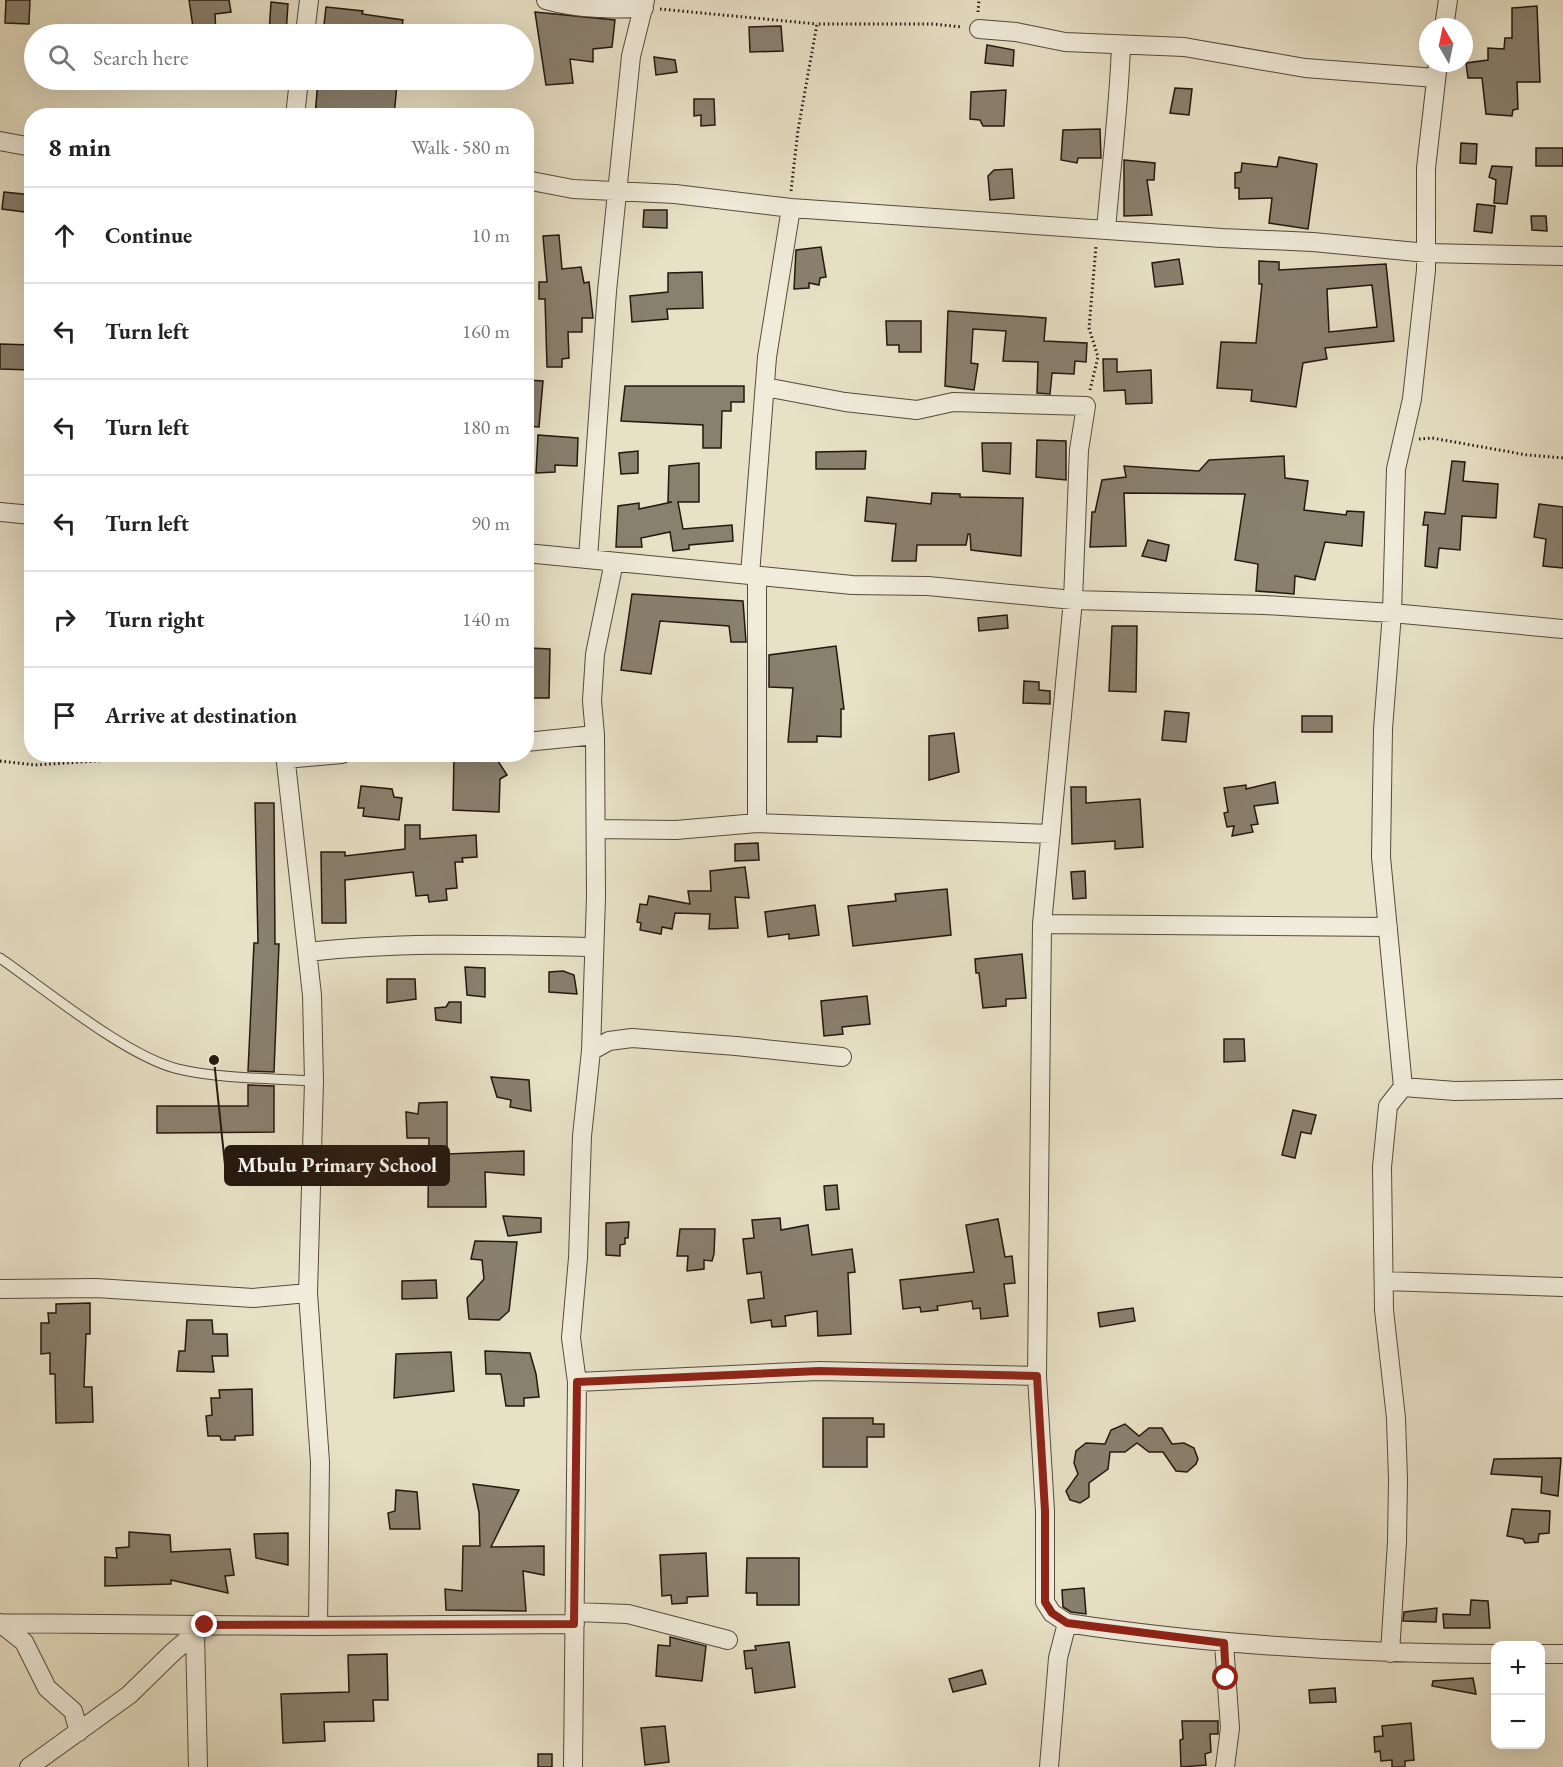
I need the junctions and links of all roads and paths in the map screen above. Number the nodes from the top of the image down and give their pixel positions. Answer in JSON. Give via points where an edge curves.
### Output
{"nodes":[{"id":1,"x":309,"y":0,"type":"edge"},
{"id":2,"x":546,"y":0,"type":"edge"},
{"id":3,"x":1449,"y":0,"type":"edge"},
{"id":4,"x":645,"y":4,"type":"edge"},
{"id":5,"x":1446,"y":18,"type":"edge"},
{"id":6,"x":306,"y":24,"type":"edge"},
{"id":7,"x":817,"y":24,"type":"junction"},
{"id":8,"x":979,"y":29,"type":"joint"},
{"id":9,"x":1121,"y":45,"type":"junction"},
{"id":10,"x":1419,"y":70,"type":"edge"},
{"id":11,"x":1437,"y":72,"type":"edge"},
{"id":12,"x":298,"y":90,"type":"edge"},
{"id":13,"x":296,"y":108,"type":"edge"},
{"id":14,"x":0,"y":141,"type":"edge"},
{"id":15,"x":24,"y":146,"type":"edge"},
{"id":16,"x":534,"y":182,"type":"edge"},
{"id":17,"x":617,"y":190,"type":"junction"},
{"id":18,"x":789,"y":208,"type":"junction"},
{"id":19,"x":1102,"y":230,"type":"junction"},
{"id":20,"x":1427,"y":253,"type":"junction"},
{"id":21,"x":1563,"y":256,"type":"edge"},
{"id":22,"x":765,"y":387,"type":"junction"},
{"id":23,"x":1086,"y":406,"type":"junction"},
{"id":24,"x":1401,"y":445,"type":"junction"},
{"id":25,"x":1563,"y":458,"type":"edge"},
{"id":26,"x":0,"y":512,"type":"edge"},
{"id":27,"x":24,"y":514,"type":"edge"},
{"id":28,"x":534,"y":554,"type":"edge"},
{"id":29,"x":588,"y":558,"type":"junction"},
{"id":30,"x":614,"y":562,"type":"junction"},
{"id":31,"x":753,"y":575,"type":"junction"},
{"id":32,"x":1073,"y":600,"type":"junction"},
{"id":33,"x":1392,"y":612,"type":"junction"},
{"id":34,"x":1563,"y":629,"type":"edge"},
{"id":35,"x":595,"y":735,"type":"junction"},
{"id":36,"x":534,"y":741,"type":"edge"},
{"id":37,"x":0,"y":761,"type":"edge"},
{"id":38,"x":66,"y":762,"type":"edge"},
{"id":39,"x":286,"y":762,"type":"edge"},
{"id":40,"x":757,"y":823,"type":"junction"},
{"id":41,"x":596,"y":829,"type":"junction"},
{"id":42,"x":1051,"y":834,"type":"junction"},
{"id":43,"x":1042,"y":924,"type":"junction"},
{"id":44,"x":1388,"y":927,"type":"junction"},
{"id":45,"x":594,"y":947,"type":"junction"},
{"id":46,"x":308,"y":952,"type":"junction"},
{"id":47,"x":0,"y":958,"type":"edge"},
{"id":48,"x":591,"y":1051,"type":"junction"},
{"id":49,"x":842,"y":1057,"type":"dead end"},
{"id":50,"x":314,"y":1081,"type":"junction"},
{"id":51,"x":1403,"y":1087,"type":"junction"},
{"id":52,"x":1563,"y":1089,"type":"edge"},
{"id":53,"x":1384,"y":1281,"type":"junction"},
{"id":54,"x":1563,"y":1287,"type":"edge"},
{"id":55,"x":0,"y":1289,"type":"edge"},
{"id":56,"x":308,"y":1293,"type":"junction"},
{"id":57,"x":1037,"y":1376,"type":"junction"},
{"id":58,"x":577,"y":1382,"type":"junction"},
{"id":59,"x":574,"y":1618,"type":"junction"},
{"id":60,"x":0,"y":1623,"type":"edge"},
{"id":61,"x":1067,"y":1623,"type":"junction"},
{"id":62,"x":318,"y":1626,"type":"junction"},
{"id":63,"x":200,"y":1629,"type":"junction"},
{"id":64,"x":728,"y":1640,"type":"dead end"},
{"id":65,"x":1224,"y":1643,"type":"junction"},
{"id":66,"x":1390,"y":1653,"type":"junction"},
{"id":67,"x":1491,"y":1654,"type":"edge"},
{"id":68,"x":1545,"y":1654,"type":"edge"},
{"id":69,"x":1563,"y":1654,"type":"edge"},
{"id":70,"x":80,"y":1732,"type":"junction"},
{"id":71,"x":29,"y":1767,"type":"edge"},
{"id":72,"x":198,"y":1767,"type":"edge"},
{"id":73,"x":573,"y":1767,"type":"edge"},
{"id":74,"x":1049,"y":1767,"type":"edge"},
{"id":75,"x":1226,"y":1767,"type":"edge"}],
"edges":[{"from":1,"to":6,"type":"street"},
{"from":2,"to":4,"type":"street","via":[[607,9]]},
{"from":3,"to":5,"type":"street"},
{"from":4,"to":7,"type":"path"},
{"from":4,"to":17,"type":"street","via":[[631,56]]},
{"from":7,"to":8,"type":"path","via":[[933,24]]},
{"from":7,"to":18,"type":"path"},
{"from":8,"to":9,"type":"street","via":[[1065,42]]},
{"from":9,"to":10,"type":"street","via":[[1184,47],[1305,68]]},
{"from":9,"to":19,"type":"street","via":[[1118,123]]},
{"from":11,"to":20,"type":"street","via":[[1425,192]]},
{"from":12,"to":13,"type":"street"},
{"from":14,"to":15,"type":"street"},
{"from":16,"to":17,"type":"street","via":[[573,189]]},
{"from":17,"to":18,"type":"street"},
{"from":17,"to":29,"type":"street"},
{"from":18,"to":19,"type":"street"},
{"from":18,"to":22,"type":"street"},
{"from":19,"to":20,"type":"street"},
{"from":19,"to":23,"type":"path","via":[[1089,328],[1098,357]]},
{"from":20,"to":21,"type":"street"},
{"from":20,"to":24,"type":"street","via":[[1412,399]]},
{"from":22,"to":23,"type":"street","via":[[917,410],[953,402]]},
{"from":22,"to":31,"type":"street"},
{"from":23,"to":32,"type":"street","via":[[1079,450]]},
{"from":24,"to":25,"type":"path","via":[[1432,438]]},
{"from":24,"to":33,"type":"street","via":[[1396,469]]},
{"from":26,"to":27,"type":"street"},
{"from":28,"to":29,"type":"street"},
{"from":29,"to":30,"type":"street"},
{"from":30,"to":31,"type":"street"},
{"from":30,"to":35,"type":"street","via":[[595,654]]},
{"from":31,"to":32,"type":"street"},
{"from":31,"to":40,"type":"street"},
{"from":32,"to":33,"type":"street","via":[[1265,604]]},
{"from":32,"to":42,"type":"street"},
{"from":33,"to":34,"type":"street"},
{"from":33,"to":44,"type":"street","via":[[1383,729],[1381,857]]},
{"from":35,"to":36,"type":"street"},
{"from":35,"to":41,"type":"street"},
{"from":37,"to":38,"type":"path","via":[[35,765]]},
{"from":39,"to":46,"type":"street"},
{"from":40,"to":41,"type":"street","via":[[676,830]]},
{"from":40,"to":42,"type":"street"},
{"from":41,"to":45,"type":"street"},
{"from":42,"to":43,"type":"street"},
{"from":43,"to":44,"type":"street"},
{"from":43,"to":57,"type":"street"},
{"from":44,"to":51,"type":"street"},
{"from":45,"to":46,"type":"street","via":[[425,944]]},
{"from":45,"to":48,"type":"street"},
{"from":46,"to":50,"type":"street"},
{"from":47,"to":50,"type":"lane","via":[[106,1032],[160,1062],[198,1072]]},
{"from":48,"to":49,"type":"street","via":[[609,1041],[632,1038]]},
{"from":48,"to":58,"type":"street","via":[[572,1303],[571,1338]]},
{"from":50,"to":56,"type":"street"},
{"from":51,"to":52,"type":"street","via":[[1455,1091]]},
{"from":51,"to":53,"type":"street","via":[[1388,1106],[1382,1167]]},
{"from":53,"to":54,"type":"street"},
{"from":53,"to":66,"type":"street","via":[[1398,1480]]},
{"from":55,"to":56,"type":"street","via":[[96,1288],[253,1298]]},
{"from":56,"to":62,"type":"street","via":[[320,1462]]},
{"from":57,"to":58,"type":"street","via":[[830,1371]]},
{"from":57,"to":61,"type":"street","via":[[1045,1511],[1045,1602],[1052,1613]]},
{"from":58,"to":59,"type":"street"},
{"from":59,"to":62,"type":"street"},
{"from":59,"to":64,"type":"street","via":[[628,1614]]},
{"from":59,"to":73,"type":"street"},
{"from":60,"to":63,"type":"street"},
{"from":60,"to":70,"type":"street","via":[[24,1642],[48,1688],[73,1712]]},
{"from":61,"to":65,"type":"street"},
{"from":61,"to":74,"type":"street","via":[[1058,1659]]},
{"from":62,"to":63,"type":"street"},
{"from":63,"to":70,"type":"street","via":[[129,1695]]},
{"from":63,"to":72,"type":"street"},
{"from":65,"to":66,"type":"street"},
{"from":65,"to":75,"type":"street","via":[[1230,1728]]},
{"from":66,"to":67,"type":"street"},
{"from":68,"to":69,"type":"street"},
{"from":70,"to":71,"type":"street"}]}
